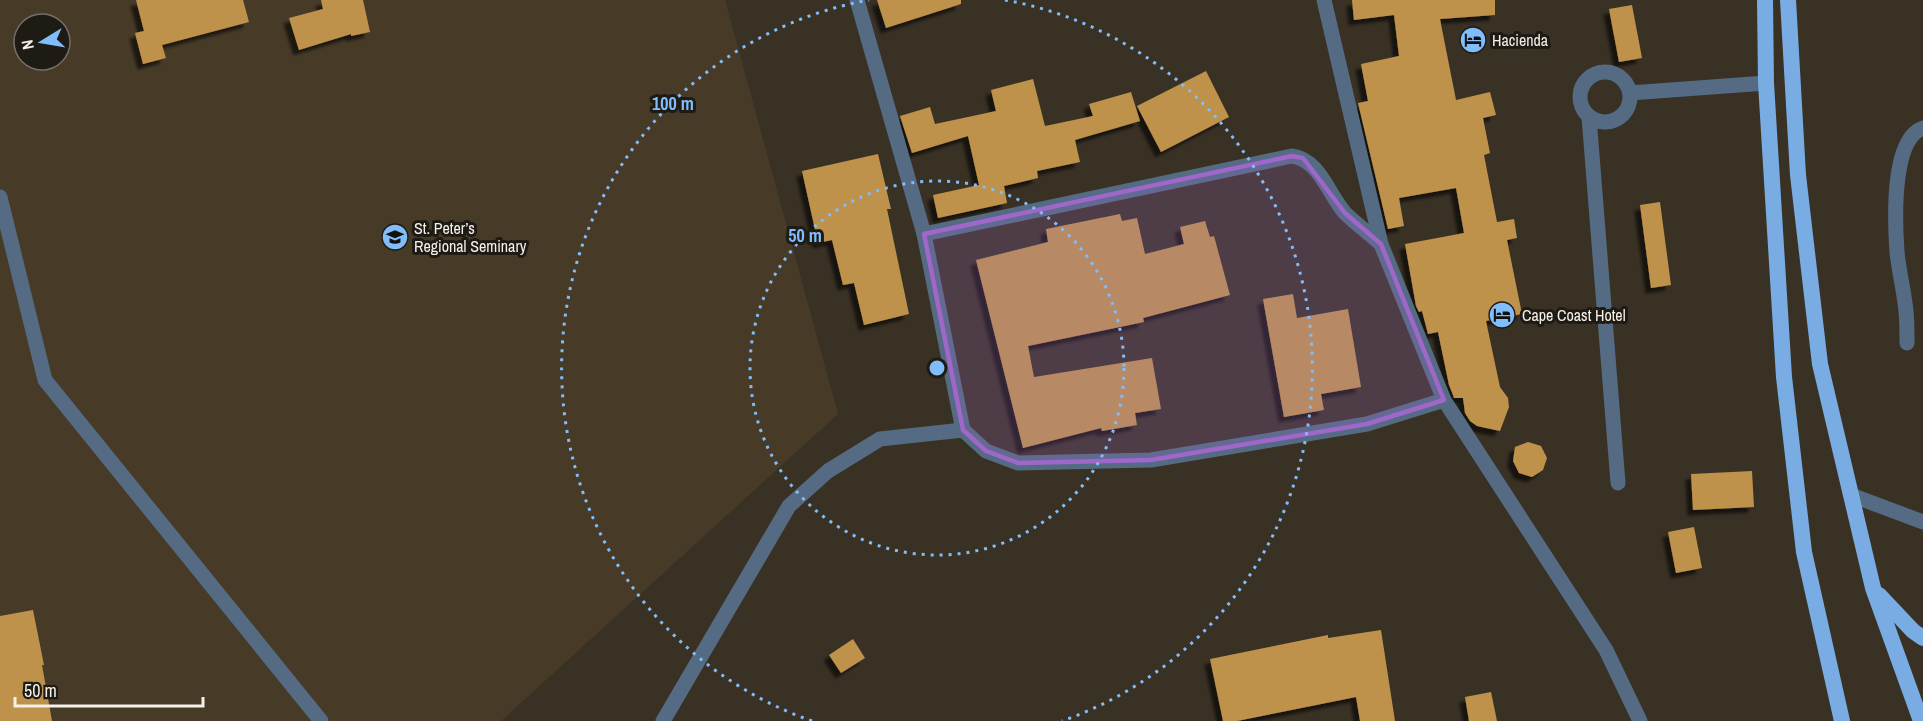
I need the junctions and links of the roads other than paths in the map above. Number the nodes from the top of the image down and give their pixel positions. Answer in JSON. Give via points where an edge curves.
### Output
{"nodes":[{"id":1,"x":857,"y":0,"type":"edge"},
{"id":2,"x":1324,"y":0,"type":"edge"},
{"id":3,"x":1765,"y":0,"type":"edge"},
{"id":4,"x":1788,"y":0,"type":"edge"},
{"id":5,"x":1766,"y":83,"type":"junction"},
{"id":6,"x":1630,"y":93,"type":"junction"},
{"id":7,"x":1589,"y":117,"type":"junction"},
{"id":8,"x":1923,"y":128,"type":"edge"},
{"id":9,"x":0,"y":196,"type":"edge"},
{"id":10,"x":924,"y":234,"type":"junction"},
{"id":11,"x":1381,"y":244,"type":"junction"},
{"id":12,"x":1907,"y":343,"type":"dead end"},
{"id":13,"x":1444,"y":400,"type":"junction"},
{"id":14,"x":963,"y":430,"type":"junction"},
{"id":15,"x":1618,"y":483,"type":"dead end"},
{"id":16,"x":1851,"y":495,"type":"junction"},
{"id":17,"x":1923,"y":522,"type":"edge"},
{"id":18,"x":1873,"y":588,"type":"junction"},
{"id":19,"x":1923,"y":638,"type":"edge"},
{"id":20,"x":321,"y":721,"type":"edge"},
{"id":21,"x":663,"y":721,"type":"edge"},
{"id":22,"x":1640,"y":721,"type":"edge"},
{"id":23,"x":1842,"y":721,"type":"edge"},
{"id":24,"x":1921,"y":721,"type":"edge"}],
"edges":[{"from":1,"to":10,"type":"street"},
{"from":2,"to":11,"type":"street"},
{"from":3,"to":5,"type":"highway"},
{"from":4,"to":16,"type":"highway","via":[[1798,175],[1820,364]]},
{"from":5,"to":6,"type":"street"},
{"from":5,"to":23,"type":"highway","via":[[1784,377],[1804,552]]},
{"from":6,"to":7,"type":"street","via":[[1630,103],[1618,119],[1599,122]]},
{"from":6,"to":7,"type":"street","via":[[1620,76],[1601,71],[1592,74],[1580,90],[1583,110]]},
{"from":7,"to":15,"type":"street"},
{"from":8,"to":12,"type":"street","via":[[1916,130],[1901,154],[1896,202]]},
{"from":9,"to":20,"type":"street","via":[[45,380]]},
{"from":10,"to":11,"type":"street","via":[[1292,156],[1312,164],[1345,213]]},
{"from":10,"to":14,"type":"street"},
{"from":11,"to":13,"type":"street"},
{"from":13,"to":14,"type":"street","via":[[1367,424],[1151,460],[1018,463],[986,451]]},
{"from":13,"to":22,"type":"street","via":[[1606,650]]},
{"from":14,"to":21,"type":"street","via":[[880,439],[828,471],[789,506]]},
{"from":16,"to":17,"type":"street"},
{"from":16,"to":18,"type":"highway"},
{"from":18,"to":19,"type":"highway"},
{"from":18,"to":24,"type":"highway"}]}
